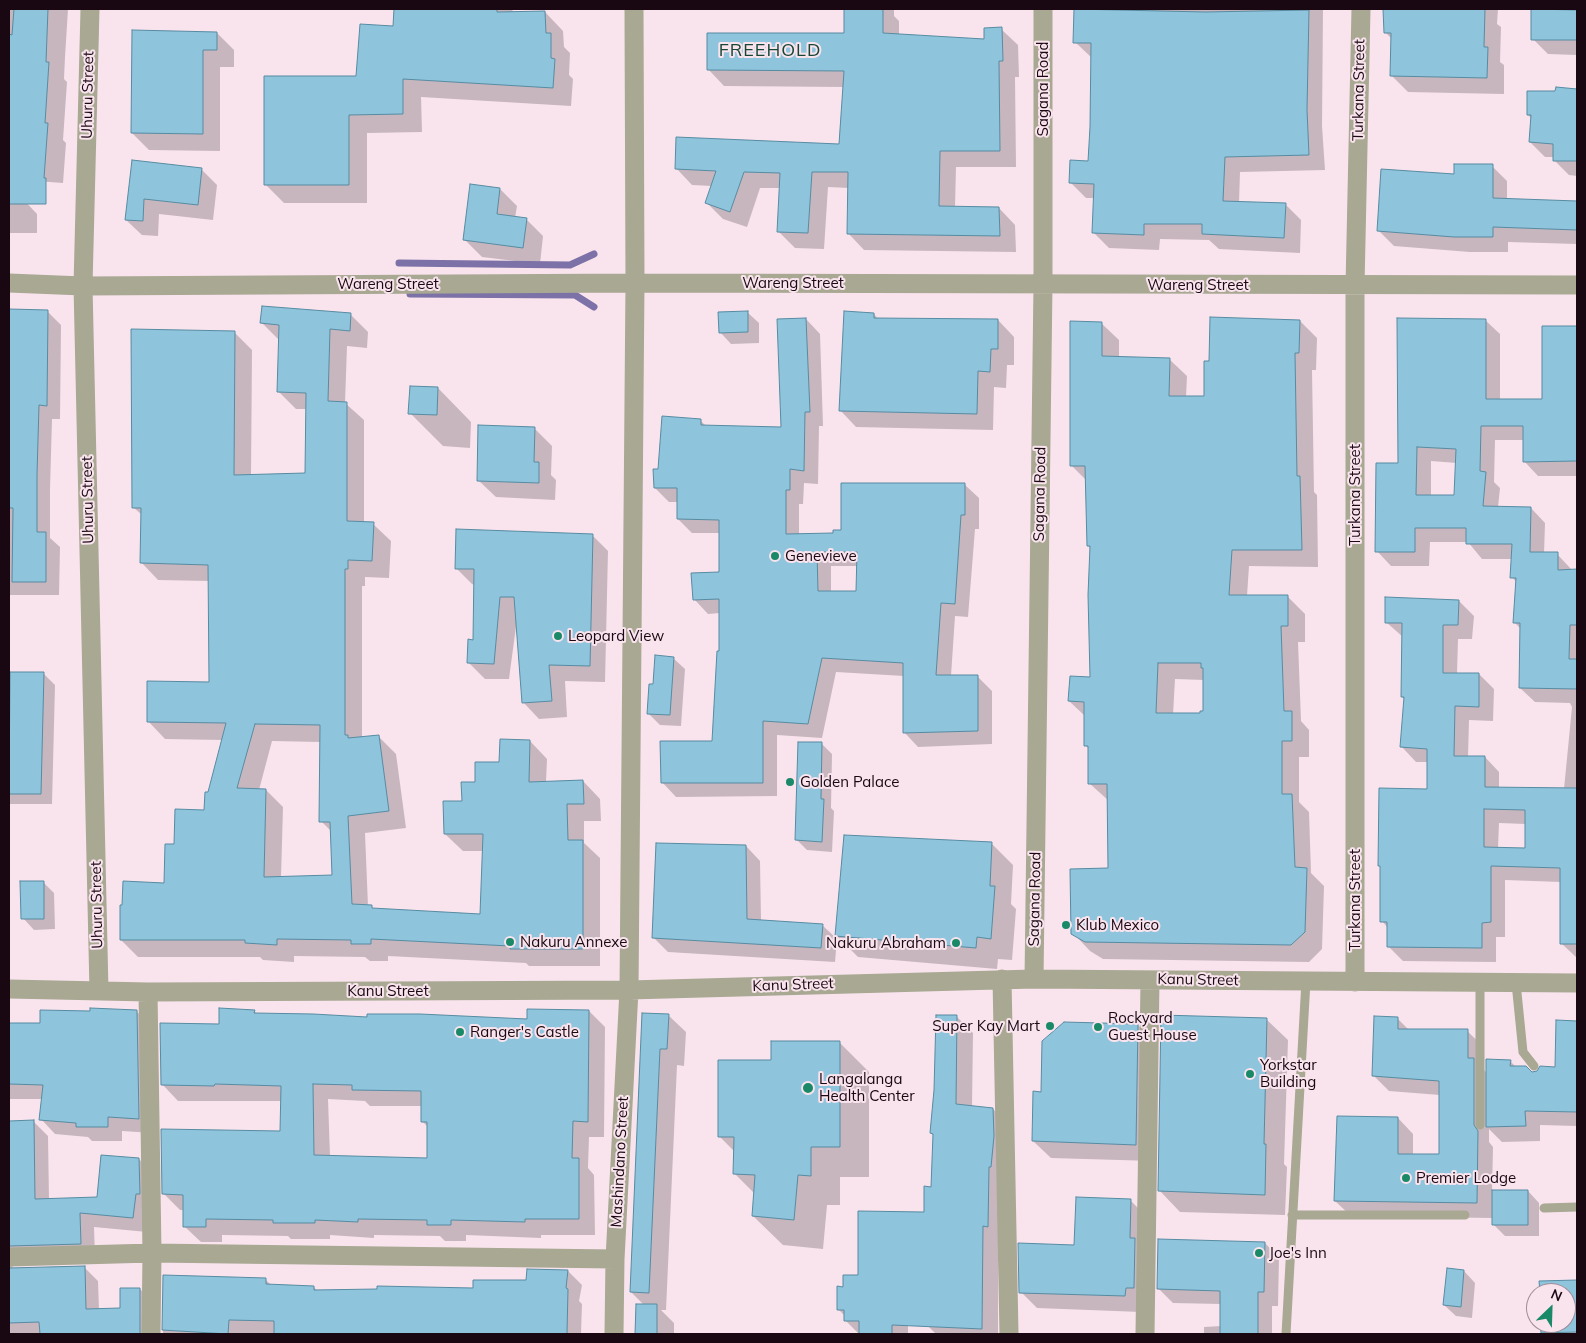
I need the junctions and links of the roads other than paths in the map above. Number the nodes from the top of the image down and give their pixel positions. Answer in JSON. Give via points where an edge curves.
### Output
{"nodes":[{"id":1,"x":90,"y":9,"type":"edge"},
{"id":2,"x":634,"y":9,"type":"edge"},
{"id":3,"x":1043,"y":9,"type":"edge"},
{"id":4,"x":1361,"y":9,"type":"edge"},
{"id":5,"x":9,"y":283,"type":"edge"},
{"id":6,"x":635,"y":283,"type":"junction"},
{"id":7,"x":1043,"y":284,"type":"junction"},
{"id":8,"x":1577,"y":285,"type":"edge"},
{"id":9,"x":83,"y":286,"type":"junction"},
{"id":10,"x":1355,"y":286,"type":"junction"},
{"id":11,"x":1002,"y":979,"type":"junction"},
{"id":12,"x":1034,"y":979,"type":"junction"},
{"id":13,"x":1150,"y":980,"type":"junction"},
{"id":14,"x":1306,"y":982,"type":"junction"},
{"id":15,"x":1355,"y":982,"type":"junction"},
{"id":16,"x":1480,"y":983,"type":"junction"},
{"id":17,"x":1516,"y":983,"type":"junction"},
{"id":18,"x":1577,"y":984,"type":"edge"},
{"id":19,"x":9,"y":989,"type":"edge"},
{"id":20,"x":629,"y":990,"type":"junction"},
{"id":21,"x":99,"y":991,"type":"junction"},
{"id":22,"x":148,"y":992,"type":"junction"},
{"id":23,"x":1534,"y":1066,"type":"dead end"},
{"id":24,"x":1480,"y":1125,"type":"dead end"},
{"id":25,"x":1577,"y":1207,"type":"edge"},
{"id":26,"x":1544,"y":1208,"type":"dead end"},
{"id":27,"x":1465,"y":1214,"type":"dead end"},
{"id":28,"x":1292,"y":1216,"type":"junction"},
{"id":29,"x":152,"y":1253,"type":"junction"},
{"id":30,"x":9,"y":1257,"type":"edge"},
{"id":31,"x":615,"y":1259,"type":"junction"},
{"id":32,"x":151,"y":1334,"type":"edge"},
{"id":33,"x":614,"y":1334,"type":"edge"},
{"id":34,"x":1009,"y":1334,"type":"edge"},
{"id":35,"x":1145,"y":1334,"type":"edge"},
{"id":36,"x":1286,"y":1334,"type":"edge"}],
"edges":[{"from":1,"to":9,"type":"street","name":"Uhuru Street"},
{"from":2,"to":6,"type":"street","name":"Mashindano Street"},
{"from":3,"to":7,"type":"street","name":"Sagana Road"},
{"from":4,"to":10,"type":"street","name":"Turkana Street"},
{"from":5,"to":9,"type":"street","name":"Wareng Street"},
{"from":6,"to":7,"type":"street","name":"Wareng Street"},
{"from":6,"to":9,"type":"street","name":"Wareng Street"},
{"from":6,"to":20,"type":"street","name":"Mashindano Street"},
{"from":7,"to":10,"type":"street","name":"Wareng Street"},
{"from":7,"to":12,"type":"street","name":"Sagana Road"},
{"from":8,"to":10,"type":"street","name":"Wareng Street"},
{"from":9,"to":21,"type":"street","name":"Uhuru Street"},
{"from":10,"to":15,"type":"street","name":"Turkana Street"},
{"from":11,"to":12,"type":"street","name":"Kanu Street"},
{"from":11,"to":20,"type":"street","name":"Kanu Street"},
{"from":11,"to":34,"type":"street"},
{"from":12,"to":13,"type":"street","name":"Kanu Street"},
{"from":13,"to":14,"type":"street","name":"Kanu Street"},
{"from":13,"to":35,"type":"street"},
{"from":14,"to":15,"type":"street","name":"Kanu Street"},
{"from":14,"to":28,"type":"lane"},
{"from":15,"to":16,"type":"street","name":"Kanu Street"},
{"from":16,"to":17,"type":"street","name":"Kanu Street"},
{"from":16,"to":24,"type":"lane"},
{"from":17,"to":18,"type":"street","name":"Kanu Street"},
{"from":17,"to":23,"type":"lane","via":[[1523,1052]]},
{"from":19,"to":21,"type":"street","name":"Kanu Street"},
{"from":20,"to":22,"type":"street","name":"Kanu Street"},
{"from":20,"to":31,"type":"street","name":"Mashindano Street"},
{"from":21,"to":22,"type":"street","name":"Kanu Street"},
{"from":22,"to":29,"type":"street"},
{"from":25,"to":26,"type":"lane"},
{"from":27,"to":28,"type":"lane"},
{"from":28,"to":36,"type":"lane"},
{"from":29,"to":30,"type":"street"},
{"from":29,"to":31,"type":"street"},
{"from":29,"to":32,"type":"street"},
{"from":31,"to":33,"type":"street","name":"Mashindano Street"}]}
